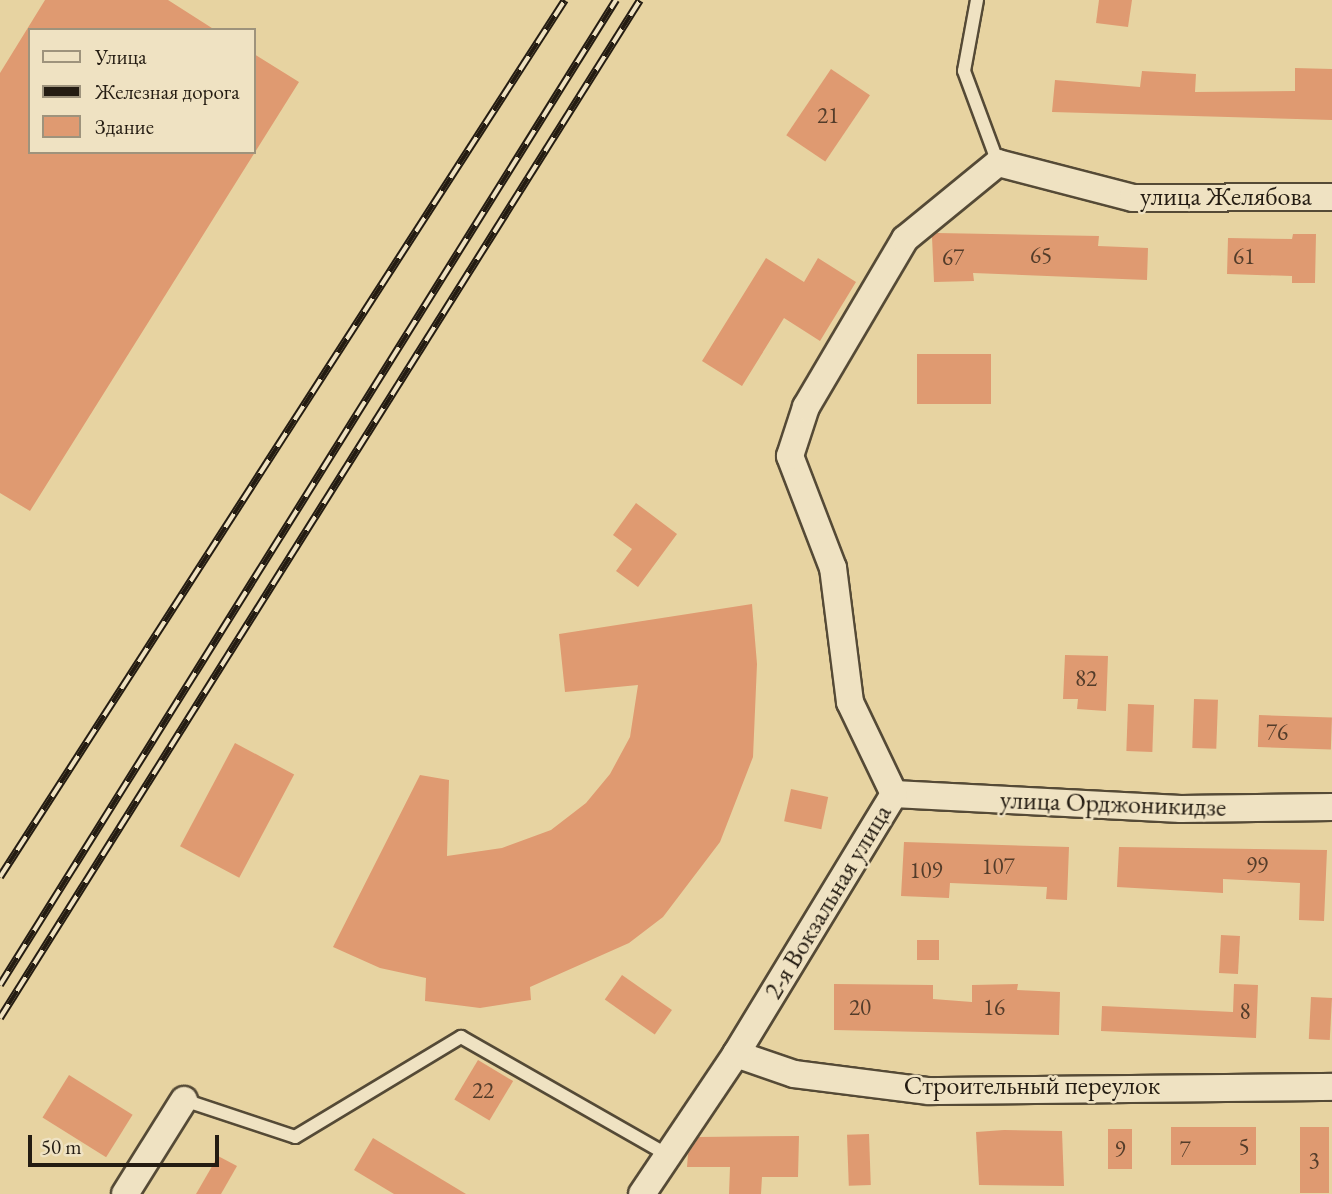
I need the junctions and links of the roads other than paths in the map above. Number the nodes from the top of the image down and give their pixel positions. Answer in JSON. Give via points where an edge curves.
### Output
{"nodes":[{"id":1,"x":977,"y":0,"type":"edge"},
{"id":2,"x":998,"y":163,"type":"junction"},
{"id":3,"x":1332,"y":197,"type":"edge"},
{"id":4,"x":894,"y":794,"type":"junction"},
{"id":5,"x":1332,"y":807,"type":"edge"},
{"id":6,"x":736,"y":1054,"type":"junction"},
{"id":7,"x":1332,"y":1087,"type":"edge"},
{"id":8,"x":184,"y":1100,"type":"joint"},
{"id":9,"x":668,"y":1156,"type":"junction"},
{"id":10,"x":125,"y":1194,"type":"edge"},
{"id":11,"x":642,"y":1194,"type":"edge"}],
"edges":[{"from":1,"to":2,"type":"lane","via":[[964,71]]},
{"from":2,"to":3,"type":"street","name":"улица Желябова","via":[[1133,198]]},
{"from":2,"to":4,"type":"street","name":"2-я Вокзальная улица","via":[[905,239],[806,407],[790,456],[833,568],[850,702]]},
{"from":4,"to":5,"type":"street","name":"улица Орджоникидзе","via":[[1181,809]]},
{"from":4,"to":6,"type":"street","name":"2-я Вокзальная улица"},
{"from":6,"to":7,"type":"street","name":"Строительный переулок","via":[[794,1074],[929,1091]]},
{"from":6,"to":9,"type":"street","name":"2-я Вокзальная улица"},
{"from":8,"to":9,"type":"lane","via":[[295,1137],[461,1037]]},
{"from":8,"to":10,"type":"street"},
{"from":9,"to":11,"type":"street","name":"2-я Вокзальная улица"}]}
